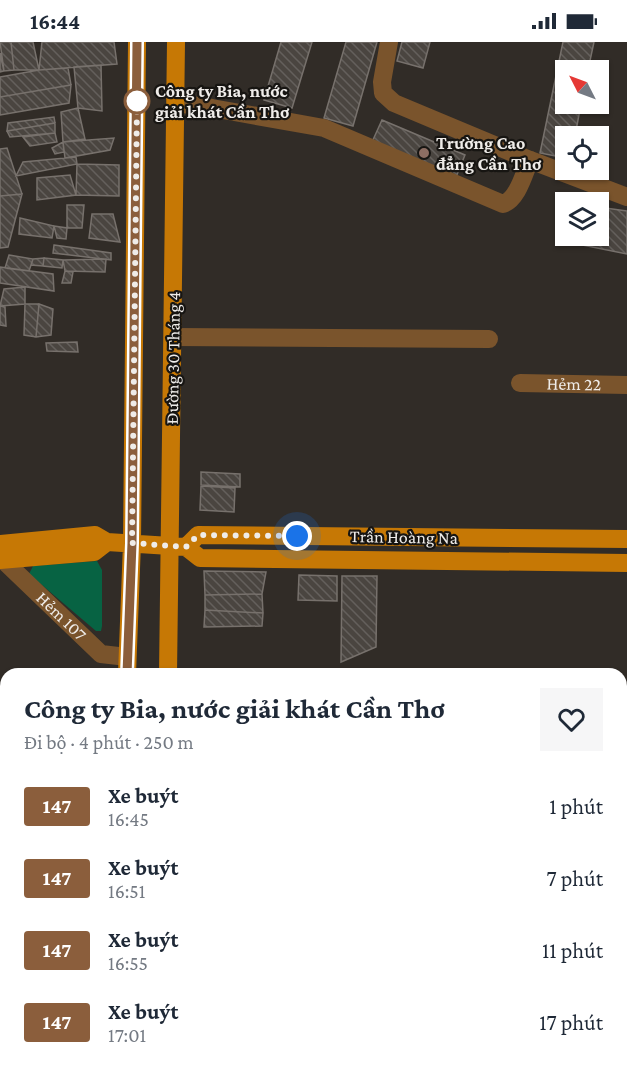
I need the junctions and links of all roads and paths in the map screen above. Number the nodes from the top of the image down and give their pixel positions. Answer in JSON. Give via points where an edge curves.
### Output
{"nodes":[{"id":1,"x":137,"y":42,"type":"edge"},
{"id":2,"x":176,"y":42,"type":"edge"},
{"id":3,"x":389,"y":42,"type":"edge"},
{"id":4,"x":176,"y":103,"type":"junction"},
{"id":5,"x":530,"y":160,"type":"junction"},
{"id":6,"x":627,"y":197,"type":"edge"},
{"id":7,"x":173,"y":337,"type":"junction"},
{"id":8,"x":489,"y":339,"type":"dead end"},
{"id":9,"x":520,"y":383,"type":"dead end"},
{"id":10,"x":627,"y":385,"type":"edge"},
{"id":11,"x":627,"y":539,"type":"edge"},
{"id":12,"x":132,"y":543,"type":"junction"},
{"id":13,"x":178,"y":546,"type":"junction"},
{"id":14,"x":1,"y":555,"type":"edge"},
{"id":15,"x":627,"y":563,"type":"edge"},
{"id":16,"x":127,"y":665,"type":"edge"},
{"id":17,"x":168,"y":668,"type":"edge"}],
"edges":[{"from":1,"to":12,"type":"main road"},
{"from":2,"to":4,"type":"main road","name":"Đường 30 Tháng 4"},
{"from":3,"to":5,"type":"street","via":[[382,82],[383,93],[394,104]]},
{"from":4,"to":5,"type":"street","via":[[324,128],[503,204],[514,195]]},
{"from":4,"to":7,"type":"main road","name":"Đường 30 Tháng 4"},
{"from":5,"to":6,"type":"street"},
{"from":7,"to":8,"type":"street"},
{"from":7,"to":13,"type":"main road","name":"Đường 30 Tháng 4"},
{"from":9,"to":10,"type":"street","name":"Hẻm 22"},
{"from":11,"to":13,"type":"main road","name":"Trần Hoàng Na","via":[[198,535]]},
{"from":12,"to":13,"type":"main road","name":"Trần Hoàng Na"},
{"from":12,"to":14,"type":"main road","name":"Trần Hoàng Na","via":[[107,542],[94,552]]},
{"from":12,"to":16,"type":"main road"},
{"from":13,"to":15,"type":"main road","name":"Trần Hoàng Na","via":[[200,558]]},
{"from":13,"to":17,"type":"main road","name":"Đường 30 Tháng 4"},
{"from":14,"to":16,"type":"street","name":"Hẻm 107","via":[[101,654]]}]}
